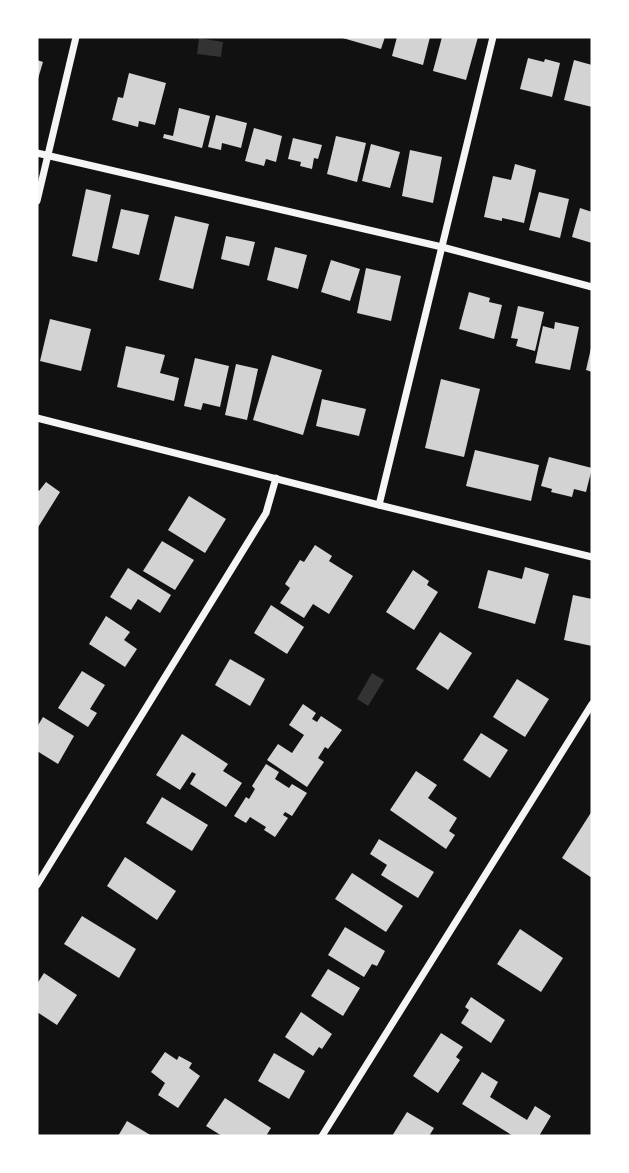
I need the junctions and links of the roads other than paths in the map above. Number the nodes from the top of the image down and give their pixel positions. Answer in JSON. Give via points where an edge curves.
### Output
{"nodes":[{"id":1,"x":76,"y":37,"type":"edge"},
{"id":2,"x":493,"y":37,"type":"edge"},
{"id":3,"x":37,"y":153,"type":"edge"},
{"id":4,"x":48,"y":155,"type":"junction"},
{"id":5,"x":37,"y":201,"type":"edge"},
{"id":6,"x":442,"y":247,"type":"junction"},
{"id":7,"x":592,"y":287,"type":"edge"},
{"id":8,"x":37,"y":418,"type":"edge"},
{"id":9,"x":276,"y":478,"type":"junction"},
{"id":10,"x":379,"y":505,"type":"junction"},
{"id":11,"x":592,"y":557,"type":"edge"},
{"id":12,"x":592,"y":704,"type":"edge"},
{"id":13,"x":37,"y":885,"type":"edge"},
{"id":14,"x":322,"y":1136,"type":"edge"}],
"edges":[{"from":1,"to":4,"type":"street"},
{"from":2,"to":6,"type":"street"},
{"from":3,"to":4,"type":"street"},
{"from":4,"to":5,"type":"street"},
{"from":4,"to":6,"type":"street"},
{"from":6,"to":7,"type":"street"},
{"from":6,"to":10,"type":"street"},
{"from":8,"to":9,"type":"street"},
{"from":9,"to":10,"type":"street"},
{"from":9,"to":13,"type":"street","via":[[266,513]]},
{"from":10,"to":11,"type":"street"},
{"from":12,"to":14,"type":"street"}]}
